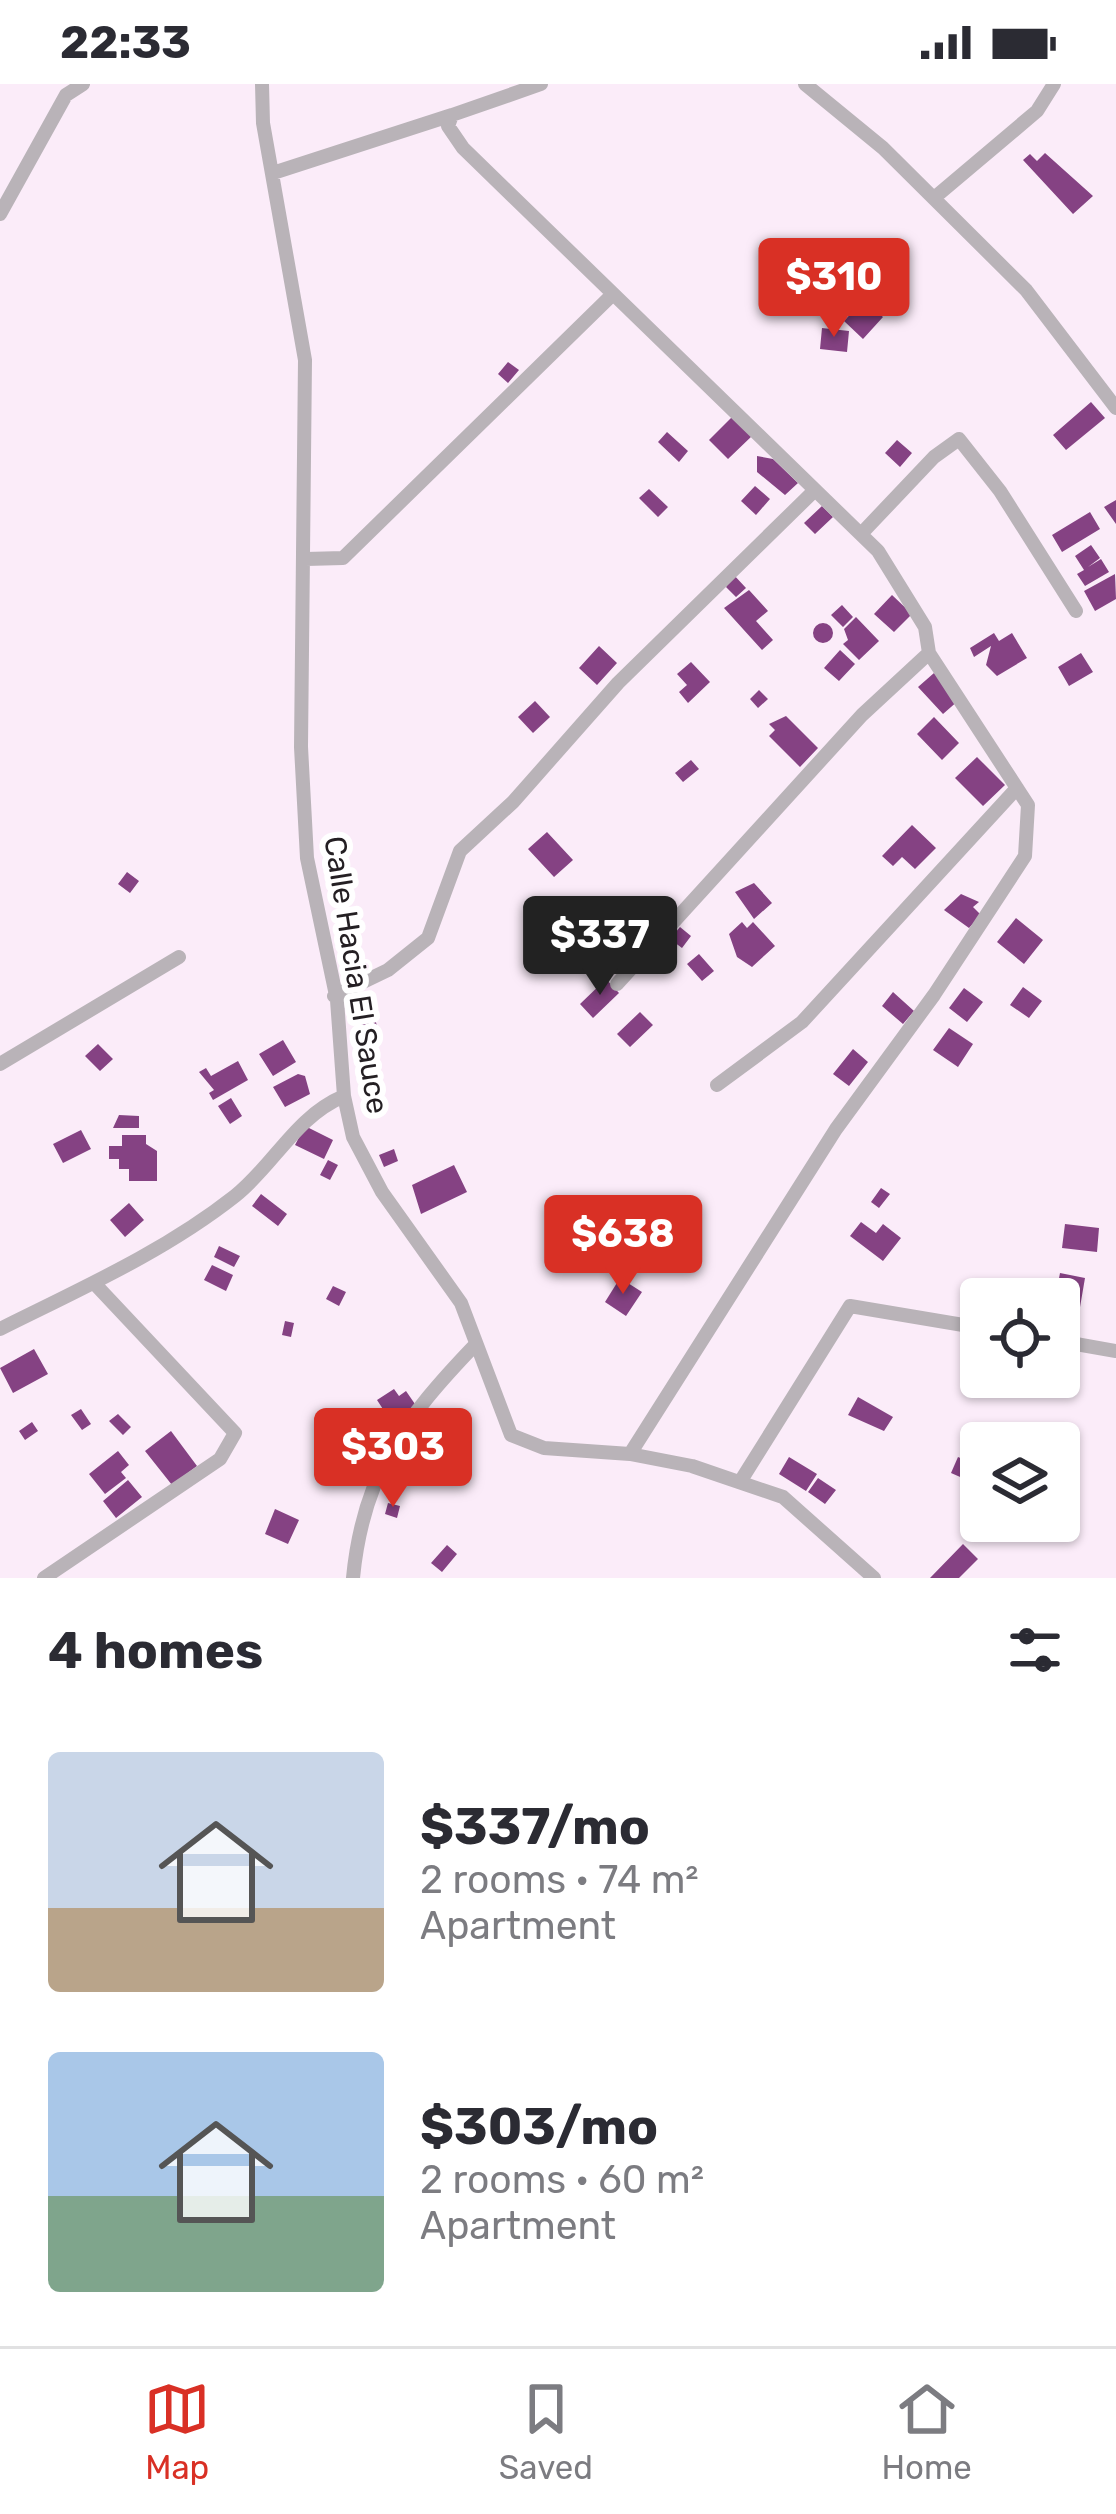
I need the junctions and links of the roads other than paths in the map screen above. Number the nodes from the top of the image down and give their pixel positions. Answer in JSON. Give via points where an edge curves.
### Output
{"nodes":[{"id":1,"x":83,"y":84,"type":"edge"},
{"id":2,"x":262,"y":84,"type":"edge"},
{"id":3,"x":542,"y":84,"type":"edge"},
{"id":4,"x":805,"y":84,"type":"edge"},
{"id":5,"x":1054,"y":84,"type":"edge"},
{"id":6,"x":452,"y":115,"type":"junction"},
{"id":7,"x":273,"y":173,"type":"junction"},
{"id":8,"x":934,"y":198,"type":"junction"},
{"id":9,"x":0,"y":214,"type":"edge"},
{"id":10,"x":613,"y":294,"type":"junction"},
{"id":11,"x":1116,"y":408,"type":"edge"},
{"id":12,"x":815,"y":490,"type":"junction"},
{"id":13,"x":861,"y":534,"type":"junction"},
{"id":14,"x":306,"y":559,"type":"junction"},
{"id":15,"x":1076,"y":611,"type":"dead end"},
{"id":16,"x":929,"y":653,"type":"junction"},
{"id":17,"x":1017,"y":788,"type":"junction"},
{"id":18,"x":179,"y":957,"type":"dead end"},
{"id":19,"x":616,"y":984,"type":"dead end"},
{"id":20,"x":334,"y":996,"type":"junction"},
{"id":21,"x":0,"y":1064,"type":"edge"},
{"id":22,"x":718,"y":1085,"type":"dead end"},
{"id":23,"x":344,"y":1096,"type":"junction"},
{"id":24,"x":94,"y":1283,"type":"junction"},
{"id":25,"x":960,"y":1324,"type":"edge"},
{"id":26,"x":0,"y":1329,"type":"edge"},
{"id":27,"x":475,"y":1345,"type":"junction"},
{"id":28,"x":1080,"y":1345,"type":"edge"},
{"id":29,"x":1116,"y":1351,"type":"edge"},
{"id":30,"x":630,"y":1454,"type":"junction"},
{"id":31,"x":740,"y":1482,"type":"junction"},
{"id":32,"x":44,"y":1578,"type":"edge"},
{"id":33,"x":353,"y":1578,"type":"edge"},
{"id":34,"x":874,"y":1578,"type":"edge"}],
"edges":[{"from":1,"to":9,"type":"street","via":[[66,95]]},
{"from":2,"to":7,"type":"street","name":"Calle Hacia El Sauce"},
{"from":3,"to":6,"type":"street"},
{"from":4,"to":8,"type":"street"},
{"from":5,"to":8,"type":"street","via":[[1037,111]]},
{"from":6,"to":7,"type":"street"},
{"from":6,"to":10,"type":"street","via":[[448,126],[463,148]]},
{"from":7,"to":14,"type":"street","name":"Calle Hacia El Sauce","via":[[304,360]]},
{"from":8,"to":11,"type":"street","via":[[1025,290]]},
{"from":10,"to":12,"type":"street"},
{"from":10,"to":14,"type":"street","via":[[343,558]]},
{"from":12,"to":13,"type":"street"},
{"from":12,"to":20,"type":"street","via":[[460,851],[428,938],[388,970]]},
{"from":13,"to":15,"type":"street","via":[[959,440]]},
{"from":13,"to":16,"type":"street","via":[[925,627]]},
{"from":14,"to":20,"type":"street","name":"Calle Hacia El Sauce","via":[[307,858]]},
{"from":16,"to":17,"type":"street"},
{"from":16,"to":19,"type":"street","via":[[862,715]]},
{"from":17,"to":22,"type":"street","via":[[802,1022]]},
{"from":17,"to":30,"type":"street","via":[[1028,805],[1025,856],[836,1129]]},
{"from":18,"to":21,"type":"street"},
{"from":20,"to":23,"type":"street","name":"Calle Hacia El Sauce"},
{"from":23,"to":24,"type":"street","via":[[288,1136],[238,1194]]},
{"from":23,"to":27,"type":"street","name":"Calle Hacia El Sauce","via":[[353,1137],[461,1303]]},
{"from":24,"to":26,"type":"street"},
{"from":24,"to":32,"type":"street","via":[[235,1433],[220,1459]]},
{"from":25,"to":31,"type":"street","via":[[850,1306]]},
{"from":27,"to":30,"type":"street","name":"Calle Hacia El Sauce","via":[[511,1435],[544,1448]]},
{"from":27,"to":33,"type":"street","via":[[386,1451]]},
{"from":28,"to":29,"type":"street"},
{"from":30,"to":31,"type":"street","name":"Calle Hacia El Sauce"},
{"from":31,"to":34,"type":"street","name":"Calle Hacia El Sauce","via":[[783,1497]]}]}
